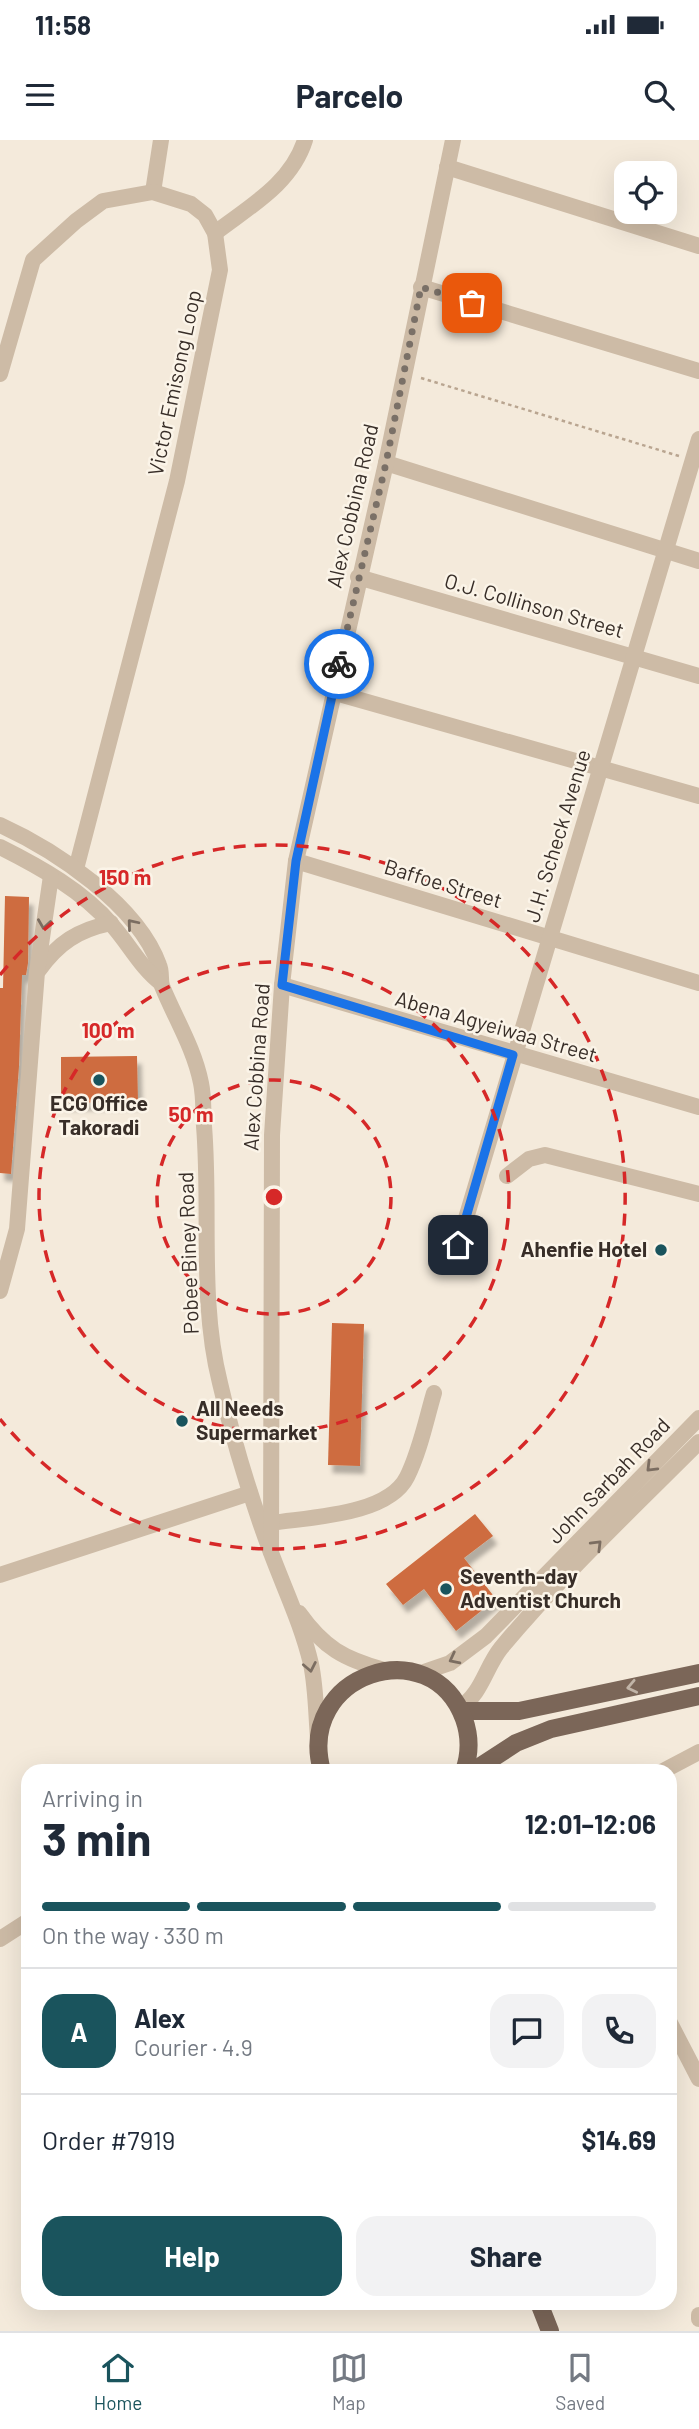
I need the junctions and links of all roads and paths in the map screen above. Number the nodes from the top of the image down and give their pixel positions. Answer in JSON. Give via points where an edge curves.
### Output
{"nodes":[{"id":1,"x":161,"y":140,"type":"edge"},
{"id":2,"x":306,"y":140,"type":"edge"},
{"id":3,"x":453,"y":140,"type":"edge"},
{"id":4,"x":447,"y":167,"type":"junction"},
{"id":5,"x":153,"y":192,"type":"junction"},
{"id":6,"x":215,"y":233,"type":"junction"},
{"id":7,"x":699,"y":246,"type":"edge"},
{"id":8,"x":421,"y":287,"type":"junction"},
{"id":9,"x":699,"y":371,"type":"edge"},
{"id":10,"x":404,"y":373,"type":"junction"},
{"id":11,"x":0,"y":374,"type":"edge"},
{"id":12,"x":699,"y":439,"type":"edge"},
{"id":13,"x":693,"y":460,"type":"junction"},
{"id":14,"x":386,"y":463,"type":"junction"},
{"id":15,"x":665,"y":551,"type":"junction"},
{"id":16,"x":699,"y":561,"type":"edge"},
{"id":17,"x":358,"y":577,"type":"junction"},
{"id":18,"x":634,"y":656,"type":"junction"},
{"id":19,"x":699,"y":676,"type":"edge"},
{"id":20,"x":332,"y":692,"type":"junction"},
{"id":21,"x":600,"y":766,"type":"junction"},
{"id":22,"x":699,"y":796,"type":"edge"},
{"id":23,"x":0,"y":825,"type":"edge"},
{"id":24,"x":0,"y":847,"type":"edge"},
{"id":25,"x":296,"y":861,"type":"junction"},
{"id":26,"x":76,"y":869,"type":"junction"},
{"id":27,"x":51,"y":876,"type":"junction"},
{"id":28,"x":111,"y":923,"type":"junction"},
{"id":29,"x":548,"y":939,"type":"junction"},
{"id":30,"x":37,"y":972,"type":"junction"},
{"id":31,"x":699,"y":982,"type":"edge"},
{"id":32,"x":161,"y":983,"type":"junction"},
{"id":33,"x":282,"y":985,"type":"junction"},
{"id":34,"x":513,"y":1055,"type":"junction"},
{"id":35,"x":699,"y":1107,"type":"edge"},
{"id":36,"x":507,"y":1176,"type":"dead end"},
{"id":37,"x":699,"y":1194,"type":"edge"},
{"id":38,"x":458,"y":1245,"type":"dead end"},
{"id":39,"x":0,"y":1291,"type":"edge"},
{"id":40,"x":434,"y":1393,"type":"dead end"},
{"id":41,"x":699,"y":1418,"type":"edge"},
{"id":42,"x":699,"y":1442,"type":"edge"},
{"id":43,"x":250,"y":1493,"type":"junction"},
{"id":44,"x":272,"y":1523,"type":"junction"},
{"id":45,"x":271,"y":1552,"type":"junction"},
{"id":46,"x":0,"y":1575,"type":"edge"},
{"id":47,"x":292,"y":1601,"type":"junction"},
{"id":48,"x":384,"y":1670,"type":"junction"},
{"id":49,"x":699,"y":1673,"type":"edge"},
{"id":50,"x":418,"y":1674,"type":"junction"},
{"id":51,"x":699,"y":1696,"type":"edge"},
{"id":52,"x":460,"y":1709,"type":"junction"},
{"id":53,"x":318,"y":1738,"type":"junction"},
{"id":54,"x":699,"y":1752,"type":"edge"},
{"id":55,"x":319,"y":1764,"type":"edge"},
{"id":56,"x":465,"y":1764,"type":"edge"},
{"id":57,"x":484,"y":1764,"type":"edge"},
{"id":58,"x":676,"y":1764,"type":"edge"},
{"id":59,"x":21,"y":1926,"type":"edge"},
{"id":60,"x":0,"y":1939,"type":"edge"},
{"id":61,"x":677,"y":2037,"type":"edge"},
{"id":62,"x":699,"y":2079,"type":"edge"},
{"id":63,"x":545,"y":2310,"type":"edge"},
{"id":64,"x":550,"y":2331,"type":"edge"}],
"edges":[{"from":1,"to":5,"type":"street"},
{"from":2,"to":6,"type":"street","via":[[300,159],[282,183]]},
{"from":3,"to":4,"type":"street","name":"Alex Cobbina Road"},
{"from":4,"to":7,"type":"street"},
{"from":4,"to":8,"type":"street","name":"Alex Cobbina Road"},
{"from":5,"to":6,"type":"street","via":[[191,204],[205,215]]},
{"from":5,"to":11,"type":"street","via":[[103,201],[33,260]]},
{"from":6,"to":26,"type":"street","name":"Victor Emisong Loop","via":[[219,270],[177,481]]},
{"from":8,"to":9,"type":"street"},
{"from":8,"to":10,"type":"street","name":"Alex Cobbina Road"},
{"from":10,"to":13,"type":"path"},
{"from":10,"to":14,"type":"street","name":"Alex Cobbina Road"},
{"from":12,"to":13,"type":"street","name":"J.H. Scheck Avenue"},
{"from":13,"to":15,"type":"street","name":"J.H. Scheck Avenue"},
{"from":14,"to":15,"type":"street"},
{"from":14,"to":17,"type":"street","name":"Alex Cobbina Road"},
{"from":15,"to":16,"type":"street"},
{"from":15,"to":18,"type":"street","name":"J.H. Scheck Avenue"},
{"from":17,"to":18,"type":"street","name":"O.J. Collinson Street"},
{"from":17,"to":20,"type":"street","name":"Alex Cobbina Road"},
{"from":18,"to":19,"type":"street","name":"O.J. Collinson Street"},
{"from":18,"to":21,"type":"street","name":"J.H. Scheck Avenue"},
{"from":20,"to":21,"type":"street"},
{"from":20,"to":25,"type":"street","name":"Alex Cobbina Road"},
{"from":21,"to":22,"type":"street"},
{"from":21,"to":29,"type":"street","name":"J.H. Scheck Avenue"},
{"from":23,"to":26,"type":"street","name":"Pobee Biney Road","via":[[51,850]]},
{"from":24,"to":27,"type":"street","name":"Pobee Biney Road"},
{"from":25,"to":29,"type":"street","name":"Baffoe Street"},
{"from":25,"to":33,"type":"street","name":"Alex Cobbina Road"},
{"from":32,"to":26,"type":"street","name":"Pobee Biney Road","one_way":true,"via":[[160,966],[144,937],[104,892]]},
{"from":27,"to":28,"type":"street","name":"Pobee Biney Road"},
{"from":27,"to":30,"type":"street","one_way":true},
{"from":28,"to":30,"type":"street","via":[[86,928],[66,939]]},
{"from":28,"to":32,"type":"street","name":"Pobee Biney Road","via":[[148,973]]},
{"from":29,"to":31,"type":"street","name":"Baffoe Street"},
{"from":29,"to":34,"type":"street","name":"J.H. Scheck Avenue"},
{"from":30,"to":39,"type":"street","via":[[16,1229]]},
{"from":32,"to":43,"type":"street","name":"Pobee Biney Road","via":[[179,1018],[202,1084],[212,1338]]},
{"from":33,"to":34,"type":"street","name":"Abena Agyeiwaa Street"},
{"from":33,"to":44,"type":"street","name":"Alex Cobbina Road","via":[[270,1230]]},
{"from":34,"to":35,"type":"street","name":"Abena Agyeiwaa Street"},
{"from":34,"to":38,"type":"street","name":"J.H. Scheck Avenue"},
{"from":36,"to":37,"type":"street","via":[[529,1159],[545,1155]]},
{"from":40,"to":44,"type":"street","via":[[407,1477],[396,1493],[366,1507]]},
{"from":41,"to":50,"type":"street","name":"John Sarbah Road","one_way":true,"via":[[486,1636],[450,1662]]},
{"from":52,"to":42,"type":"street","name":"John Sarbah Road","one_way":true,"via":[[475,1696],[500,1649]]},
{"from":43,"to":45,"type":"street","name":"Pobee Biney Road"},
{"from":43,"to":46,"type":"street"},
{"from":44,"to":45,"type":"street","name":"Alex Cobbina Road"},
{"from":45,"to":47,"type":"street","name":"Pobee Biney Road"},
{"from":47,"to":48,"type":"street","via":[[323,1643],[357,1663]]},
{"from":47,"to":53,"type":"street","one_way":true,"via":[[311,1666]]},
{"from":48,"to":50,"type":"main road"},
{"from":48,"to":53,"type":"main road","via":[[360,1678],[339,1693],[321,1721]]},
{"from":49,"to":52,"type":"main road","one_way":true,"via":[[519,1711]]},
{"from":50,"to":52,"type":"main road","via":[[441,1688]]},
{"from":51,"to":57,"type":"main road","via":[[551,1729],[516,1743]]},
{"from":52,"to":56,"type":"main road","via":[[469,1745]]},
{"from":53,"to":55,"type":"main road"},
{"from":54,"to":58,"type":"street"},
{"from":59,"to":60,"type":"street"},
{"from":61,"to":62,"type":"street"},
{"from":63,"to":64,"type":"main road"}]}
